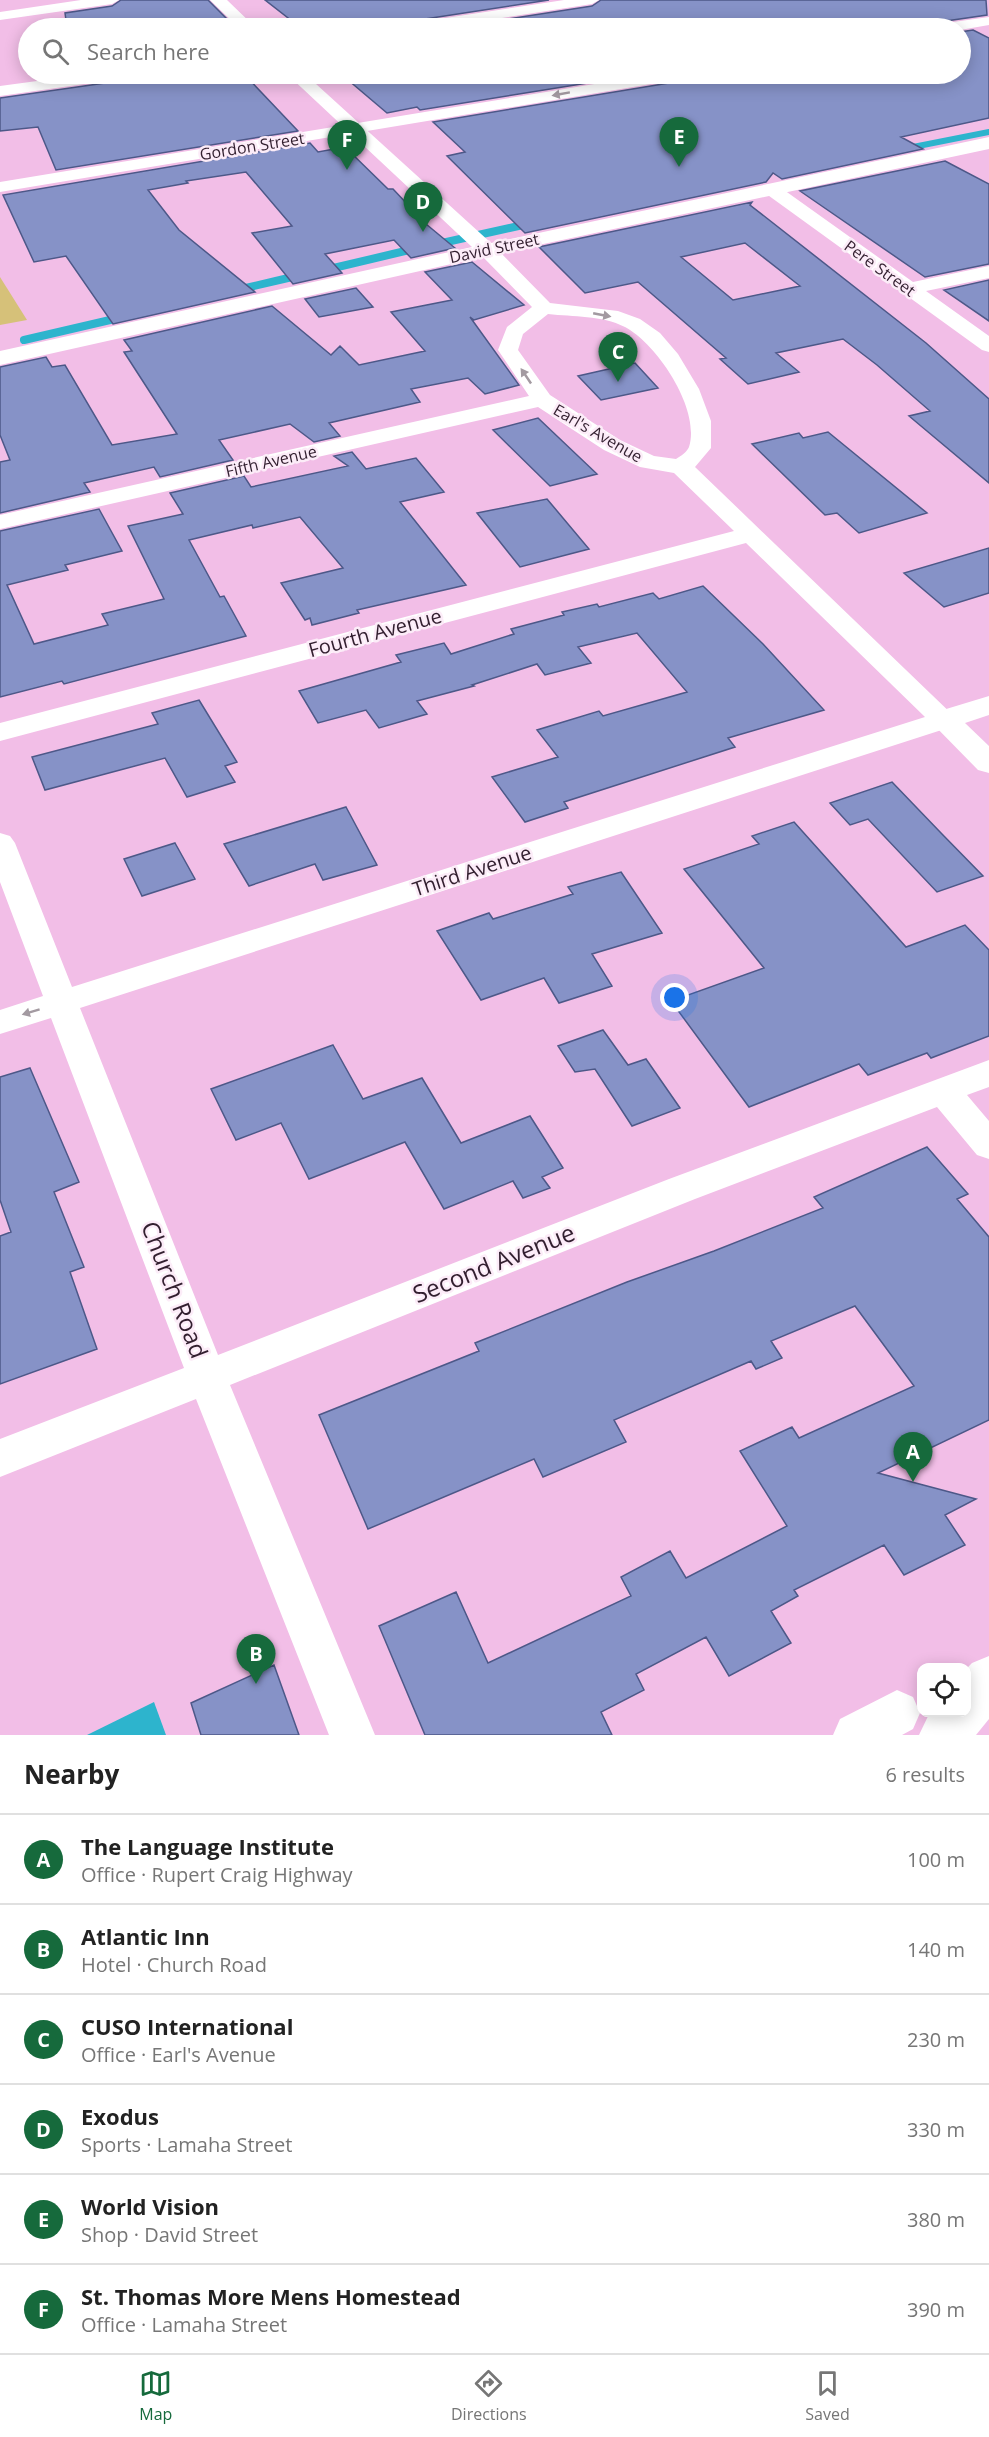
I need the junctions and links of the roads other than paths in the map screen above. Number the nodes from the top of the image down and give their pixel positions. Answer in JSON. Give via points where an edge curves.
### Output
{"nodes":[{"id":1,"x":112,"y":0,"type":"edge"},
{"id":2,"x":218,"y":0,"type":"edge"},
{"id":3,"x":592,"y":0,"type":"edge"},
{"id":4,"x":0,"y":16,"type":"edge"},
{"id":5,"x":237,"y":18,"type":"edge"},
{"id":6,"x":476,"y":18,"type":"edge"},
{"id":7,"x":989,"y":21,"type":"edge"},
{"id":8,"x":971,"y":24,"type":"edge"},
{"id":9,"x":49,"y":84,"type":"edge"},
{"id":10,"x":307,"y":84,"type":"edge"},
{"id":11,"x":622,"y":84,"type":"edge"},
{"id":12,"x":0,"y":91,"type":"edge"},
{"id":13,"x":354,"y":129,"type":"junction"},
{"id":14,"x":989,"y":143,"type":"edge"},
{"id":15,"x":0,"y":187,"type":"edge"},
{"id":16,"x":771,"y":189,"type":"junction"},
{"id":17,"x":476,"y":240,"type":"junction"},
{"id":18,"x":989,"y":272,"type":"edge"},
{"id":19,"x":910,"y":289,"type":"junction"},
{"id":20,"x":544,"y":308,"type":"junction"},
{"id":21,"x":989,"y":346,"type":"edge"},
{"id":22,"x":0,"y":358,"type":"edge"},
{"id":23,"x":542,"y":400,"type":"junction"},
{"id":24,"x":681,"y":467,"type":"junction"},
{"id":25,"x":0,"y":522,"type":"edge"},
{"id":26,"x":751,"y":534,"type":"junction"},
{"id":27,"x":989,"y":705,"type":"edge"},
{"id":28,"x":944,"y":720,"type":"junction"},
{"id":29,"x":0,"y":732,"type":"edge"},
{"id":30,"x":989,"y":764,"type":"edge"},
{"id":31,"x":0,"y":843,"type":"edge"},
{"id":32,"x":62,"y":1002,"type":"junction"},
{"id":33,"x":0,"y":1022,"type":"edge"},
{"id":34,"x":989,"y":1073,"type":"edge"},
{"id":35,"x":943,"y":1090,"type":"junction"},
{"id":36,"x":989,"y":1145,"type":"edge"},
{"id":37,"x":207,"y":1377,"type":"junction"},
{"id":38,"x":0,"y":1458,"type":"edge"},
{"id":39,"x":989,"y":1680,"type":"edge"},
{"id":40,"x":971,"y":1702,"type":"edge"},
{"id":41,"x":897,"y":1713,"type":"dead end"},
{"id":42,"x":960,"y":1717,"type":"edge"},
{"id":43,"x":352,"y":1735,"type":"edge"},
{"id":44,"x":856,"y":1735,"type":"edge"},
{"id":45,"x":944,"y":1735,"type":"edge"}],
"edges":[{"from":1,"to":4,"type":"street"},
{"from":2,"to":5,"type":"street"},
{"from":3,"to":6,"type":"street"},
{"from":7,"to":8,"type":"street"},
{"from":9,"to":12,"type":"street"},
{"from":10,"to":13,"type":"street"},
{"from":11,"to":13,"type":"street","name":"Gordon Street","one_way":true},
{"from":13,"to":15,"type":"street","name":"Gordon Street"},
{"from":13,"to":17,"type":"street"},
{"from":14,"to":16,"type":"street","name":"David Street"},
{"from":16,"to":17,"type":"street","name":"David Street"},
{"from":16,"to":19,"type":"street","name":"Pere Street"},
{"from":17,"to":20,"type":"street"},
{"from":17,"to":22,"type":"street","name":"David Street"},
{"from":18,"to":19,"type":"street"},
{"from":19,"to":21,"type":"street","name":"Pere Street"},
{"from":23,"to":20,"type":"street","name":"Earl's Avenue","one_way":true,"via":[[508,350],[514,331]]},
{"from":20,"to":24,"type":"street","one_way":true,"via":[[628,320],[652,335],[672,358],[702,425],[700,447],[695,457]]},
{"from":23,"to":24,"type":"street","name":"Earl's Avenue","via":[[630,454],[648,462]]},
{"from":23,"to":25,"type":"street","name":"Fifth Avenue"},
{"from":24,"to":26,"type":"street"},
{"from":26,"to":28,"type":"street"},
{"from":26,"to":29,"type":"street","name":"Fourth Avenue"},
{"from":27,"to":28,"type":"street"},
{"from":28,"to":30,"type":"street"},
{"from":28,"to":32,"type":"street","name":"Third Avenue"},
{"from":31,"to":32,"type":"street","name":"Church Road"},
{"from":32,"to":33,"type":"street","name":"Third Avenue","one_way":true},
{"from":32,"to":37,"type":"street","name":"Church Road"},
{"from":34,"to":35,"type":"street","name":"Second Avenue"},
{"from":35,"to":36,"type":"street"},
{"from":35,"to":37,"type":"street","name":"Second Avenue"},
{"from":37,"to":38,"type":"street","name":"Second Avenue"},
{"from":37,"to":43,"type":"street","name":"Church Road"},
{"from":39,"to":40,"type":"street"},
{"from":41,"to":44,"type":"street"},
{"from":42,"to":45,"type":"street"}]}
